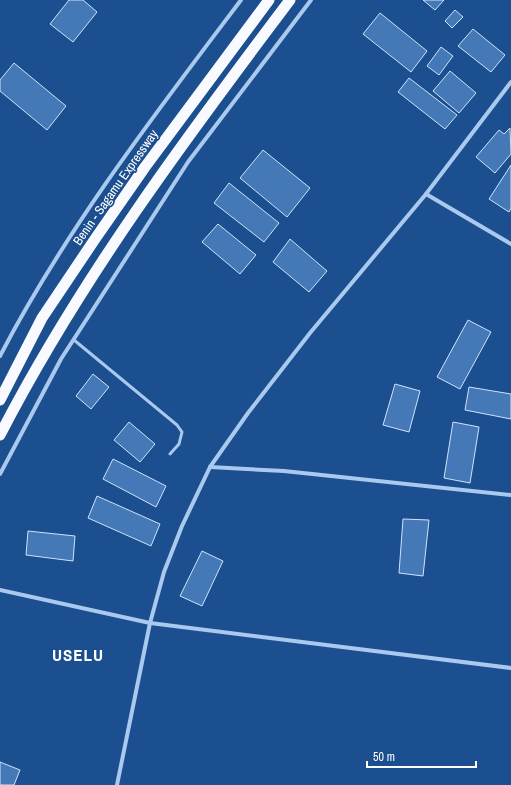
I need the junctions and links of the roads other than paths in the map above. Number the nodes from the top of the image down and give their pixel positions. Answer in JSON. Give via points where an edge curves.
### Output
{"nodes":[{"id":1,"x":241,"y":0,"type":"edge"},
{"id":2,"x":269,"y":0,"type":"edge"},
{"id":3,"x":290,"y":0,"type":"edge"},
{"id":4,"x":311,"y":0,"type":"edge"},
{"id":5,"x":511,"y":82,"type":"edge"},
{"id":6,"x":426,"y":194,"type":"junction"},
{"id":7,"x":511,"y":244,"type":"edge"},
{"id":8,"x":74,"y":340,"type":"junction"},
{"id":9,"x":0,"y":356,"type":"edge"},
{"id":10,"x":0,"y":400,"type":"edge"},
{"id":11,"x":0,"y":435,"type":"edge"},
{"id":12,"x":170,"y":454,"type":"dead end"},
{"id":13,"x":210,"y":467,"type":"junction"},
{"id":14,"x":0,"y":474,"type":"edge"},
{"id":15,"x":511,"y":495,"type":"edge"},
{"id":16,"x":0,"y":590,"type":"edge"},
{"id":17,"x":150,"y":623,"type":"junction"},
{"id":18,"x":511,"y":668,"type":"edge"},
{"id":19,"x":117,"y":785,"type":"edge"}],
"edges":[{"from":1,"to":9,"type":"street","via":[[162,106],[70,237]]},
{"from":2,"to":10,"type":"highway","name":"Benin - Sagamu Expressway","via":[[145,167],[42,318]]},
{"from":3,"to":11,"type":"highway","via":[[117,238],[22,392]]},
{"from":4,"to":8,"type":"street","via":[[188,162]]},
{"from":5,"to":6,"type":"street"},
{"from":6,"to":7,"type":"street"},
{"from":6,"to":13,"type":"street","via":[[310,333]]},
{"from":8,"to":12,"type":"lane","via":[[178,425],[182,432],[179,444]]},
{"from":8,"to":14,"type":"street","via":[[61,359]]},
{"from":13,"to":15,"type":"street","via":[[284,471]]},
{"from":13,"to":17,"type":"street","via":[[164,572]]},
{"from":16,"to":17,"type":"street"},
{"from":17,"to":18,"type":"street"},
{"from":17,"to":19,"type":"street"}]}
